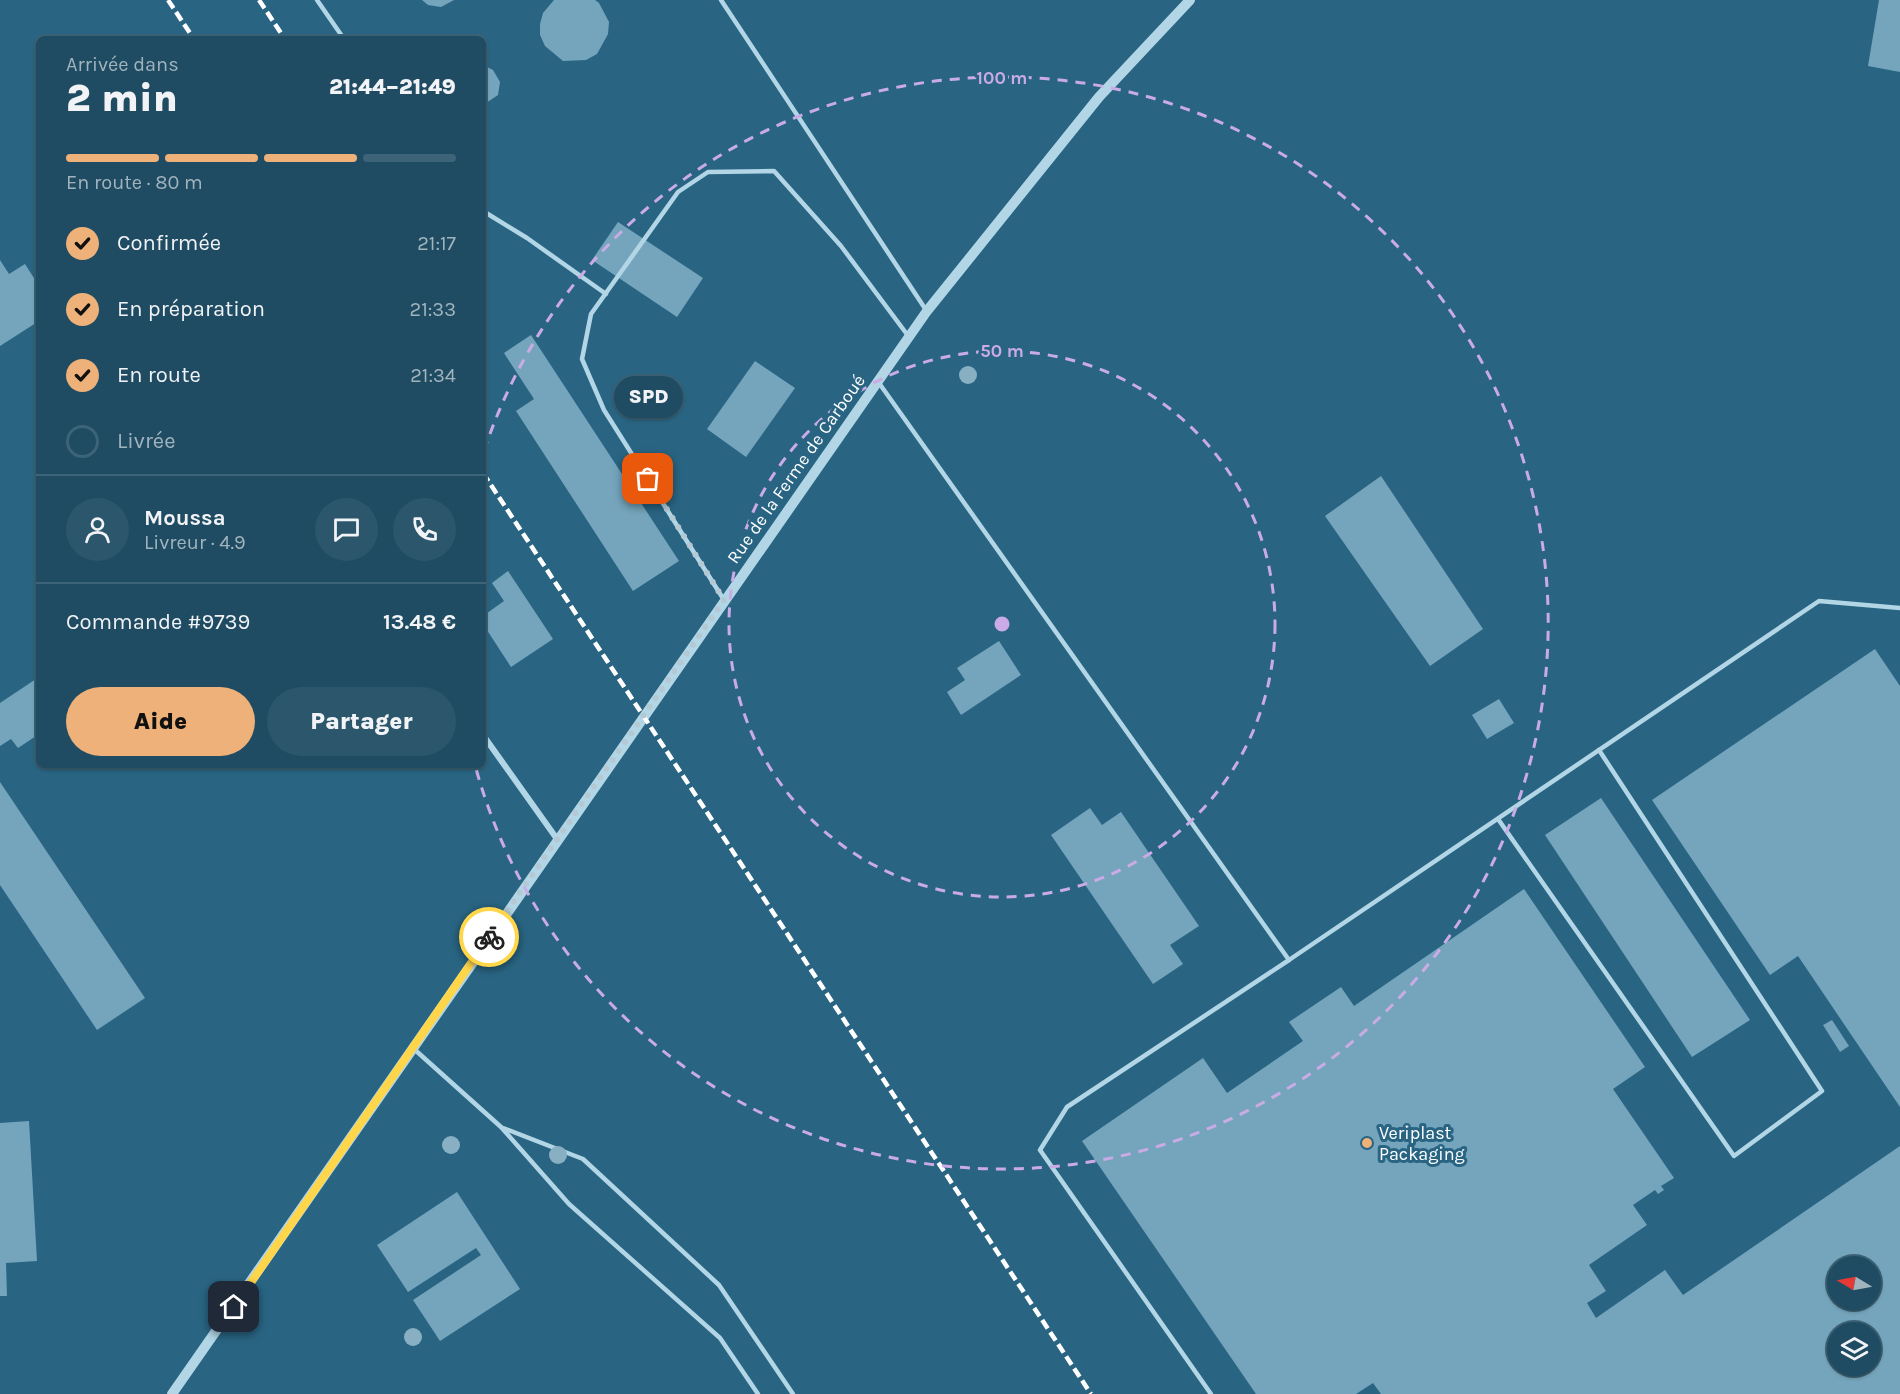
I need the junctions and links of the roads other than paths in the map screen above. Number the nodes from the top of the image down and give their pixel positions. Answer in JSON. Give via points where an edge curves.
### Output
{"nodes":[{"id":1,"x":317,"y":0,"type":"edge"},
{"id":2,"x":721,"y":0,"type":"edge"},
{"id":3,"x":1190,"y":0,"type":"edge"},
{"id":4,"x":342,"y":36,"type":"edge"},
{"id":5,"x":486,"y":214,"type":"edge"},
{"id":6,"x":606,"y":294,"type":"junction"},
{"id":7,"x":927,"y":311,"type":"junction"},
{"id":8,"x":909,"y":337,"type":"junction"},
{"id":9,"x":878,"y":381,"type":"junction"},
{"id":10,"x":724,"y":600,"type":"junction"},
{"id":11,"x":1900,"y":608,"type":"edge"},
{"id":12,"x":486,"y":739,"type":"edge"},
{"id":13,"x":1599,"y":750,"type":"junction"},
{"id":14,"x":1498,"y":819,"type":"junction"},
{"id":15,"x":557,"y":839,"type":"junction"},
{"id":16,"x":1289,"y":960,"type":"junction"},
{"id":17,"x":413,"y":1047,"type":"junction"},
{"id":18,"x":501,"y":1127,"type":"junction"},
{"id":19,"x":172,"y":1394,"type":"edge"},
{"id":20,"x":758,"y":1394,"type":"edge"},
{"id":21,"x":793,"y":1394,"type":"edge"},
{"id":22,"x":1211,"y":1394,"type":"edge"}],
"edges":[{"from":1,"to":4,"type":"lane"},
{"from":2,"to":7,"type":"lane"},
{"from":3,"to":7,"type":"street","name":"Rue de la Ferme de Carboué","via":[[1099,97]]},
{"from":5,"to":6,"type":"lane"},
{"from":6,"to":8,"type":"lane","via":[[678,192],[708,172],[774,171],[841,246]]},
{"from":6,"to":10,"type":"lane","via":[[591,314],[582,359],[604,410]]},
{"from":7,"to":8,"type":"street","name":"Rue de la Ferme de Carboué"},
{"from":8,"to":9,"type":"street","name":"Rue de la Ferme de Carboué"},
{"from":9,"to":10,"type":"street","name":"Rue de la Ferme de Carboué"},
{"from":9,"to":16,"type":"lane"},
{"from":10,"to":15,"type":"street","name":"Rue de la Ferme de Carboué"},
{"from":11,"to":13,"type":"lane","via":[[1819,601]]},
{"from":12,"to":15,"type":"street"},
{"from":13,"to":14,"type":"lane"},
{"from":13,"to":14,"type":"lane","via":[[1822,1091],[1734,1156]]},
{"from":14,"to":16,"type":"lane"},
{"from":15,"to":17,"type":"street","name":"Rue de la Ferme de Carboué"},
{"from":16,"to":22,"type":"lane","via":[[1067,1107],[1040,1150]]},
{"from":17,"to":18,"type":"lane"},
{"from":17,"to":19,"type":"street","name":"Rue de la Ferme de Carboué"},
{"from":18,"to":20,"type":"lane","via":[[569,1204],[720,1338]]},
{"from":18,"to":21,"type":"lane","via":[[583,1159],[719,1285]]}]}
